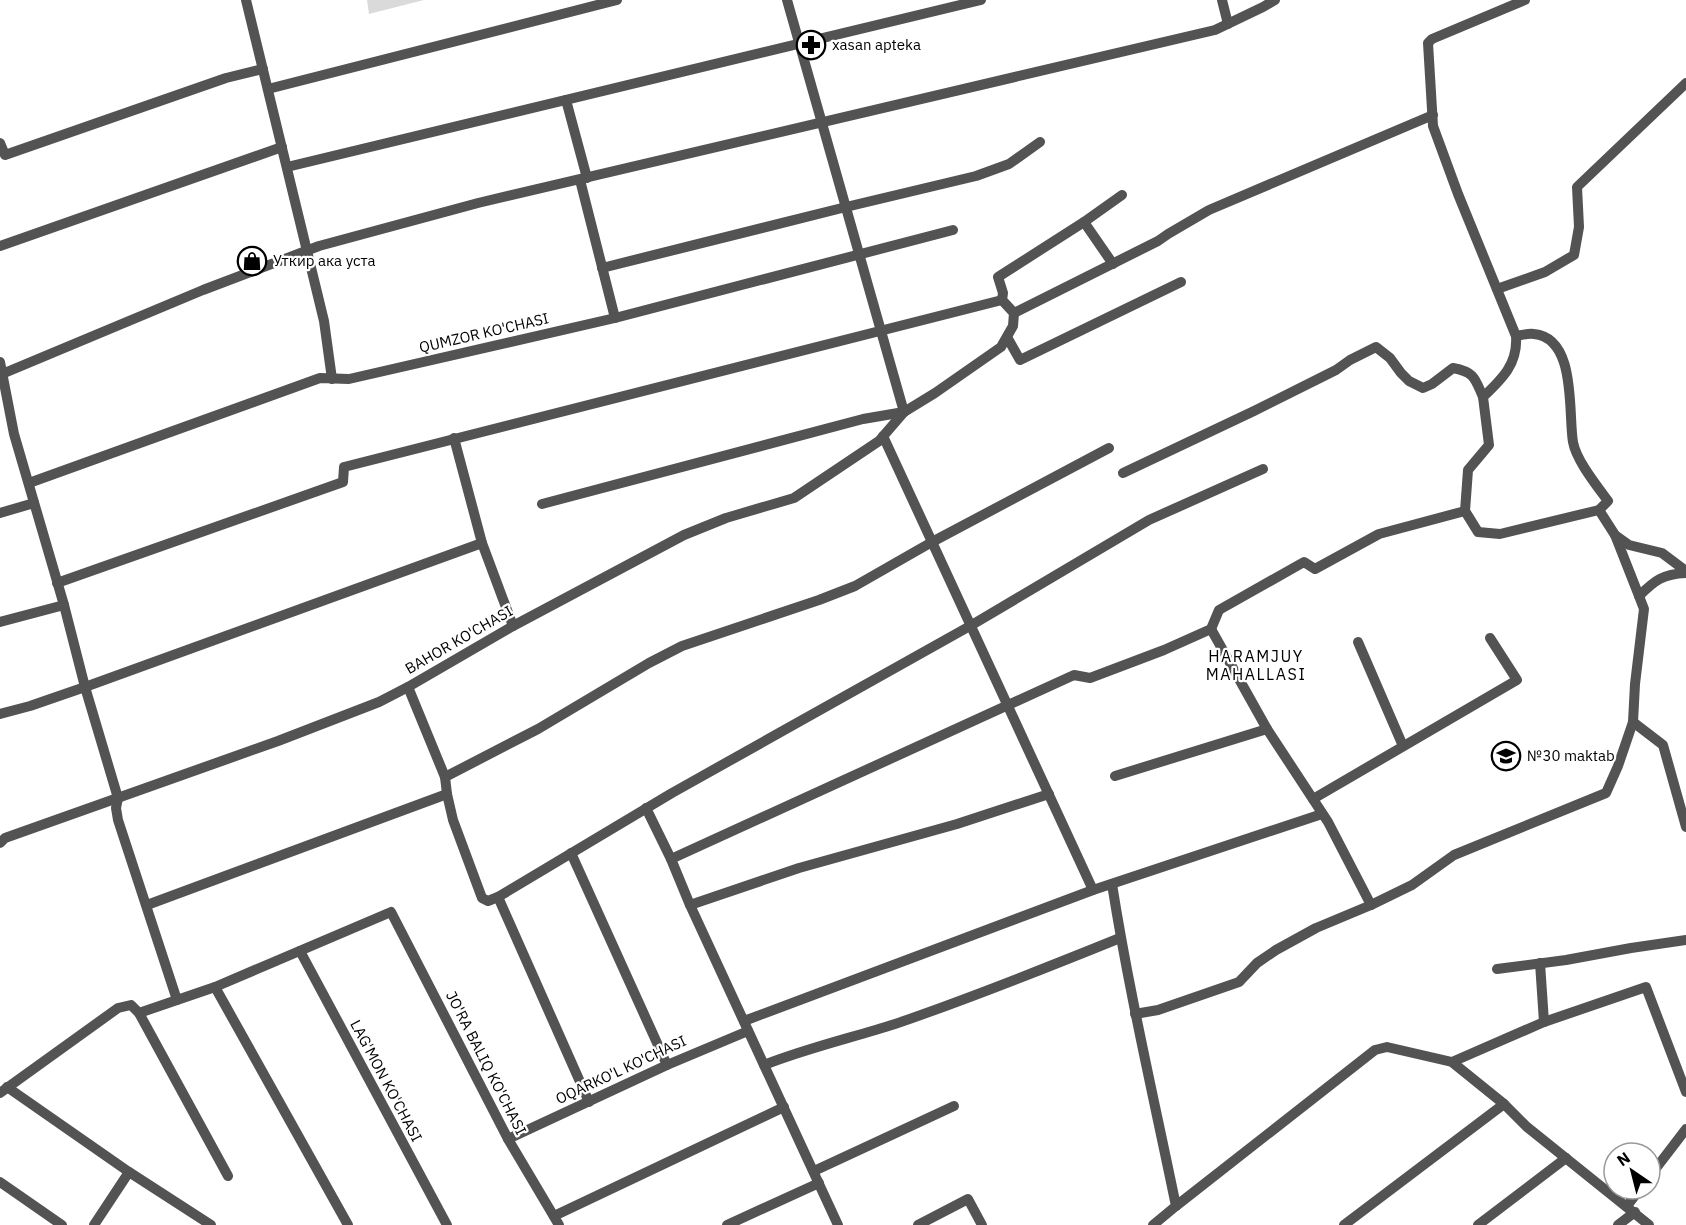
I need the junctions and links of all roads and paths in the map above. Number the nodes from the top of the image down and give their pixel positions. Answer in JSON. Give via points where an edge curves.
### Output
{"nodes":[{"id":1,"x":246,"y":0,"type":"edge"},
{"id":2,"x":617,"y":0,"type":"edge"},
{"id":3,"x":787,"y":0,"type":"edge"},
{"id":4,"x":981,"y":0,"type":"edge"},
{"id":5,"x":1221,"y":0,"type":"edge"},
{"id":6,"x":1275,"y":0,"type":"edge"},
{"id":7,"x":1525,"y":0,"type":"edge"},
{"id":8,"x":1228,"y":24,"type":"junction"},
{"id":9,"x":799,"y":44,"type":"junction"},
{"id":10,"x":263,"y":69,"type":"junction"},
{"id":11,"x":1686,"y":83,"type":"edge"},
{"id":12,"x":268,"y":89,"type":"junction"},
{"id":13,"x":566,"y":100,"type":"junction"},
{"id":14,"x":1433,"y":115,"type":"junction"},
{"id":15,"x":822,"y":123,"type":"junction"},
{"id":16,"x":1040,"y":142,"type":"dead end"},
{"id":17,"x":0,"y":143,"type":"edge"},
{"id":18,"x":282,"y":147,"type":"junction"},
{"id":19,"x":287,"y":167,"type":"junction"},
{"id":20,"x":583,"y":179,"type":"junction"},
{"id":21,"x":1122,"y":195,"type":"dead end"},
{"id":22,"x":846,"y":207,"type":"junction"},
{"id":23,"x":1084,"y":222,"type":"junction"},
{"id":24,"x":953,"y":231,"type":"dead end"},
{"id":25,"x":0,"y":246,"type":"edge"},
{"id":26,"x":307,"y":251,"type":"junction"},
{"id":27,"x":860,"y":254,"type":"junction"},
{"id":28,"x":1113,"y":264,"type":"junction"},
{"id":29,"x":602,"y":268,"type":"junction"},
{"id":30,"x":1181,"y":282,"type":"dead end"},
{"id":31,"x":1497,"y":290,"type":"junction"},
{"id":32,"x":1002,"y":300,"type":"junction"},
{"id":33,"x":1014,"y":313,"type":"junction"},
{"id":34,"x":615,"y":318,"type":"junction"},
{"id":35,"x":882,"y":330,"type":"junction"},
{"id":36,"x":1516,"y":336,"type":"junction"},
{"id":37,"x":1007,"y":337,"type":"junction"},
{"id":38,"x":0,"y":362,"type":"edge"},
{"id":39,"x":2,"y":374,"type":"junction"},
{"id":40,"x":332,"y":379,"type":"junction"},
{"id":41,"x":1483,"y":397,"type":"junction"},
{"id":42,"x":904,"y":412,"type":"junction"},
{"id":43,"x":12,"y":425,"type":"junction"},
{"id":44,"x":0,"y":428,"type":"edge"},
{"id":45,"x":883,"y":436,"type":"junction"},
{"id":46,"x":454,"y":438,"type":"junction"},
{"id":47,"x":1109,"y":448,"type":"dead end"},
{"id":48,"x":1263,"y":469,"type":"dead end"},
{"id":49,"x":1123,"y":473,"type":"dead end"},
{"id":50,"x":29,"y":483,"type":"junction"},
{"id":51,"x":34,"y":503,"type":"junction"},
{"id":52,"x":542,"y":504,"type":"dead end"},
{"id":53,"x":1599,"y":510,"type":"junction"},
{"id":54,"x":1465,"y":511,"type":"junction"},
{"id":55,"x":0,"y":513,"type":"edge"},
{"id":56,"x":1615,"y":535,"type":"junction"},
{"id":57,"x":932,"y":542,"type":"junction"},
{"id":58,"x":482,"y":543,"type":"junction"},
{"id":59,"x":1686,"y":572,"type":"edge"},
{"id":60,"x":57,"y":583,"type":"junction"},
{"id":61,"x":1639,"y":596,"type":"junction"},
{"id":62,"x":64,"y":605,"type":"junction"},
{"id":63,"x":0,"y":622,"type":"edge"},
{"id":64,"x":513,"y":626,"type":"junction"},
{"id":65,"x":970,"y":626,"type":"junction"},
{"id":66,"x":1212,"y":629,"type":"junction"},
{"id":67,"x":1490,"y":638,"type":"dead end"},
{"id":68,"x":1358,"y":642,"type":"dead end"},
{"id":69,"x":85,"y":687,"type":"junction"},
{"id":70,"x":408,"y":687,"type":"junction"},
{"id":71,"x":1008,"y":705,"type":"junction"},
{"id":72,"x":0,"y":714,"type":"edge"},
{"id":73,"x":1634,"y":722,"type":"junction"},
{"id":74,"x":1267,"y":729,"type":"junction"},
{"id":75,"x":1403,"y":746,"type":"junction"},
{"id":76,"x":1116,"y":776,"type":"dead end"},
{"id":77,"x":445,"y":777,"type":"junction"},
{"id":78,"x":447,"y":794,"type":"junction"},
{"id":79,"x":1049,"y":794,"type":"junction"},
{"id":80,"x":118,"y":798,"type":"junction"},
{"id":81,"x":1312,"y":799,"type":"junction"},
{"id":82,"x":646,"y":808,"type":"junction"},
{"id":83,"x":1322,"y":814,"type":"junction"},
{"id":84,"x":1686,"y":827,"type":"edge"},
{"id":85,"x":0,"y":843,"type":"edge"},
{"id":86,"x":571,"y":853,"type":"junction"},
{"id":87,"x":671,"y":860,"type":"junction"},
{"id":88,"x":1112,"y":884,"type":"junction"},
{"id":89,"x":1093,"y":890,"type":"junction"},
{"id":90,"x":498,"y":897,"type":"junction"},
{"id":91,"x":147,"y":905,"type":"junction"},
{"id":92,"x":690,"y":905,"type":"junction"},
{"id":93,"x":1371,"y":905,"type":"junction"},
{"id":94,"x":1120,"y":938,"type":"junction"},
{"id":95,"x":1686,"y":940,"type":"edge"},
{"id":96,"x":300,"y":951,"type":"junction"},
{"id":97,"x":1540,"y":963,"type":"junction"},
{"id":98,"x":1497,"y":969,"type":"dead end"},
{"id":99,"x":215,"y":987,"type":"junction"},
{"id":100,"x":177,"y":1000,"type":"junction"},
{"id":101,"x":139,"y":1014,"type":"junction"},
{"id":102,"x":1136,"y":1014,"type":"junction"},
{"id":103,"x":1544,"y":1022,"type":"junction"},
{"id":104,"x":746,"y":1026,"type":"junction"},
{"id":105,"x":1452,"y":1062,"type":"junction"},
{"id":106,"x":667,"y":1065,"type":"junction"},
{"id":107,"x":764,"y":1065,"type":"junction"},
{"id":108,"x":4,"y":1090,"type":"edge"},
{"id":109,"x":1686,"y":1092,"type":"edge"},
{"id":110,"x":589,"y":1102,"type":"junction"},
{"id":111,"x":1504,"y":1104,"type":"junction"},
{"id":112,"x":954,"y":1106,"type":"dead end"},
{"id":113,"x":783,"y":1107,"type":"junction"},
{"id":114,"x":1686,"y":1129,"type":"edge"},
{"id":115,"x":508,"y":1139,"type":"junction"},
{"id":116,"x":1566,"y":1158,"type":"junction"},
{"id":117,"x":1662,"y":1160,"type":"edge"},
{"id":118,"x":814,"y":1171,"type":"junction"},
{"id":119,"x":129,"y":1172,"type":"junction"},
{"id":120,"x":228,"y":1176,"type":"dead end"},
{"id":121,"x":0,"y":1182,"type":"edge"},
{"id":122,"x":819,"y":1183,"type":"junction"},
{"id":123,"x":1635,"y":1201,"type":"edge"},
{"id":124,"x":1176,"y":1206,"type":"junction"},
{"id":125,"x":1631,"y":1209,"type":"junction"},
{"id":126,"x":556,"y":1220,"type":"edge"},
{"id":127,"x":62,"y":1225,"type":"edge"},
{"id":128,"x":94,"y":1225,"type":"edge"},
{"id":129,"x":211,"y":1225,"type":"edge"},
{"id":130,"x":348,"y":1225,"type":"edge"},
{"id":131,"x":447,"y":1225,"type":"edge"},
{"id":132,"x":728,"y":1225,"type":"edge"},
{"id":133,"x":838,"y":1225,"type":"edge"},
{"id":134,"x":918,"y":1225,"type":"edge"},
{"id":135,"x":982,"y":1225,"type":"edge"},
{"id":136,"x":1153,"y":1225,"type":"edge"},
{"id":137,"x":1344,"y":1225,"type":"edge"},
{"id":138,"x":1478,"y":1225,"type":"edge"},
{"id":139,"x":1618,"y":1225,"type":"edge"},
{"id":140,"x":1650,"y":1225,"type":"edge"}],
"edges":[{"from":1,"to":10,"type":"street"},
{"from":2,"to":12,"type":"street"},
{"from":3,"to":9,"type":"street"},
{"from":4,"to":9,"type":"street"},
{"from":5,"to":8,"type":"street"},
{"from":6,"to":8,"type":"street"},
{"from":7,"to":14,"type":"street","via":[[1428,43]]},
{"from":8,"to":15,"type":"street"},
{"from":9,"to":13,"type":"street"},
{"from":9,"to":15,"type":"street"},
{"from":10,"to":12,"type":"street"},
{"from":10,"to":17,"type":"street","via":[[226,78],[5,155]]},
{"from":11,"to":31,"type":"street","via":[[1577,187],[1579,227],[1574,255],[1545,272]]},
{"from":12,"to":18,"type":"street"},
{"from":13,"to":19,"type":"street"},
{"from":13,"to":20,"type":"street"},
{"from":14,"to":28,"type":"street","via":[[1209,210]]},
{"from":14,"to":31,"type":"street"},
{"from":15,"to":20,"type":"street"},
{"from":15,"to":22,"type":"street"},
{"from":16,"to":22,"type":"street","via":[[1010,164],[976,176]]},
{"from":18,"to":19,"type":"street"},
{"from":18,"to":25,"type":"street"},
{"from":19,"to":26,"type":"street"},
{"from":20,"to":26,"type":"street","via":[[478,203]]},
{"from":20,"to":29,"type":"street"},
{"from":21,"to":23,"type":"street"},
{"from":22,"to":27,"type":"street"},
{"from":22,"to":29,"type":"street"},
{"from":23,"to":28,"type":"street"},
{"from":23,"to":32,"type":"street","via":[[998,277],[1004,293]]},
{"from":24,"to":27,"type":"street","name":"QUMZOR KO'CHASI"},
{"from":26,"to":39,"type":"street","via":[[202,290]]},
{"from":26,"to":40,"type":"street","via":[[324,321]]},
{"from":27,"to":34,"type":"street","name":"QUMZOR KO'CHASI"},
{"from":27,"to":35,"type":"street"},
{"from":28,"to":33,"type":"street"},
{"from":29,"to":34,"type":"street"},
{"from":30,"to":37,"type":"street","via":[[1020,360]]},
{"from":31,"to":36,"type":"street"},
{"from":32,"to":33,"type":"street"},
{"from":32,"to":35,"type":"street"},
{"from":33,"to":37,"type":"street"},
{"from":34,"to":40,"type":"street","name":"QUMZOR KO'CHASI","via":[[349,379]]},
{"from":35,"to":42,"type":"street"},
{"from":35,"to":46,"type":"street"},
{"from":36,"to":41,"type":"street","via":[[1512,366]]},
{"from":36,"to":53,"type":"street","via":[[1535,334],[1549,339],[1559,350],[1569,383],[1573,444],[1608,501]]},
{"from":37,"to":42,"type":"street","via":[[1001,347]]},
{"from":38,"to":39,"type":"street"},
{"from":39,"to":43,"type":"street"},
{"from":40,"to":50,"type":"street","name":"QUMZOR KO'CHASI","via":[[320,378]]},
{"from":41,"to":49,"type":"street","via":[[1474,376],[1463,370],[1453,369],[1423,388],[1409,381],[1376,347]]},
{"from":41,"to":54,"type":"street","via":[[1489,445],[1468,470]]},
{"from":42,"to":45,"type":"street","name":"BAHOR KO'CHASI"},
{"from":42,"to":52,"type":"street","via":[[863,419]]},
{"from":43,"to":44,"type":"street"},
{"from":43,"to":50,"type":"street"},
{"from":45,"to":57,"type":"street"},
{"from":45,"to":64,"type":"street","name":"BAHOR KO'CHASI","via":[[794,498],[684,535]]},
{"from":46,"to":58,"type":"street"},
{"from":46,"to":60,"type":"street","via":[[344,467],[343,482]]},
{"from":47,"to":57,"type":"street"},
{"from":48,"to":65,"type":"street","via":[[1149,520]]},
{"from":50,"to":51,"type":"street"},
{"from":51,"to":55,"type":"street"},
{"from":51,"to":60,"type":"street"},
{"from":53,"to":54,"type":"street","via":[[1500,534],[1478,532]]},
{"from":53,"to":56,"type":"street"},
{"from":54,"to":66,"type":"street","via":[[1379,534],[1315,569],[1304,562],[1219,610]]},
{"from":56,"to":59,"type":"street","via":[[1629,545],[1662,554]]},
{"from":56,"to":61,"type":"street"},
{"from":57,"to":65,"type":"street"},
{"from":57,"to":77,"type":"street","via":[[855,586],[682,646]]},
{"from":58,"to":64,"type":"street"},
{"from":58,"to":69,"type":"street"},
{"from":59,"to":61,"type":"street","via":[[1669,574]]},
{"from":60,"to":62,"type":"street"},
{"from":61,"to":73,"type":"street","via":[[1644,609]]},
{"from":62,"to":63,"type":"street"},
{"from":62,"to":69,"type":"street"},
{"from":64,"to":70,"type":"street","name":"BAHOR KO'CHASI"},
{"from":65,"to":71,"type":"street"},
{"from":65,"to":82,"type":"street"},
{"from":66,"to":71,"type":"street","via":[[1090,678],[1074,675]]},
{"from":66,"to":74,"type":"street"},
{"from":67,"to":75,"type":"street","via":[[1517,680]]},
{"from":68,"to":75,"type":"street"},
{"from":69,"to":72,"type":"street"},
{"from":69,"to":80,"type":"street"},
{"from":70,"to":77,"type":"street"},
{"from":70,"to":80,"type":"street","name":"BAHOR KO'CHASI","via":[[278,741]]},
{"from":71,"to":79,"type":"street"},
{"from":71,"to":87,"type":"street"},
{"from":73,"to":84,"type":"street","via":[[1663,746]]},
{"from":73,"to":93,"type":"street","via":[[1606,793],[1455,855],[1412,885]]},
{"from":74,"to":76,"type":"street"},
{"from":74,"to":81,"type":"street"},
{"from":75,"to":81,"type":"street"},
{"from":77,"to":78,"type":"street"},
{"from":78,"to":90,"type":"street","via":[[482,898],[488,901]]},
{"from":78,"to":91,"type":"street"},
{"from":79,"to":89,"type":"street"},
{"from":79,"to":92,"type":"street","via":[[799,868]]},
{"from":80,"to":85,"type":"street","name":"BAHOR KO'CHASI"},
{"from":80,"to":91,"type":"street","via":[[118,820]]},
{"from":81,"to":83,"type":"street"},
{"from":82,"to":86,"type":"street"},
{"from":82,"to":87,"type":"street"},
{"from":83,"to":88,"type":"street","name":"OQARKO'L KO'CHASI"},
{"from":83,"to":93,"type":"street"},
{"from":86,"to":90,"type":"street"},
{"from":86,"to":106,"type":"street"},
{"from":87,"to":92,"type":"street"},
{"from":88,"to":89,"type":"street","name":"OQARKO'L KO'CHASI"},
{"from":88,"to":94,"type":"street"},
{"from":89,"to":104,"type":"street","name":"OQARKO'L KO'CHASI"},
{"from":90,"to":110,"type":"street"},
{"from":91,"to":100,"type":"street"},
{"from":92,"to":104,"type":"street"},
{"from":93,"to":102,"type":"street","via":[[1276,950],[1239,982]]},
{"from":94,"to":102,"type":"street"},
{"from":94,"to":107,"type":"street","via":[[894,1024]]},
{"from":95,"to":97,"type":"street"},
{"from":96,"to":99,"type":"street"},
{"from":96,"to":115,"type":"street","name":"JO'RA BALIQ KO'CHASI","via":[[391,912]]},
{"from":96,"to":131,"type":"street","name":"LAG'MON KO'CHASI"},
{"from":97,"to":98,"type":"street"},
{"from":97,"to":103,"type":"street"},
{"from":99,"to":100,"type":"street"},
{"from":99,"to":130,"type":"street"},
{"from":100,"to":101,"type":"street"},
{"from":101,"to":108,"type":"street","via":[[130,1005],[118,1008]]},
{"from":101,"to":120,"type":"street"},
{"from":102,"to":124,"type":"street"},
{"from":103,"to":105,"type":"street"},
{"from":103,"to":109,"type":"street","via":[[1646,987]]},
{"from":104,"to":106,"type":"street","name":"OQARKO'L KO'CHASI"},
{"from":104,"to":107,"type":"street"},
{"from":105,"to":111,"type":"street"},
{"from":105,"to":124,"type":"street","via":[[1387,1047],[1375,1050]]},
{"from":106,"to":110,"type":"street","name":"OQARKO'L KO'CHASI"},
{"from":107,"to":113,"type":"street"},
{"from":108,"to":119,"type":"street"},
{"from":110,"to":115,"type":"street","name":"OQARKO'L KO'CHASI"},
{"from":111,"to":116,"type":"street"},
{"from":111,"to":137,"type":"street"},
{"from":112,"to":118,"type":"street"},
{"from":113,"to":118,"type":"street"},
{"from":113,"to":126,"type":"street"},
{"from":114,"to":117,"type":"street"},
{"from":115,"to":126,"type":"street","name":"JO'RA BALIQ KO'CHASI"},
{"from":116,"to":125,"type":"street"},
{"from":116,"to":138,"type":"street"},
{"from":118,"to":122,"type":"street"},
{"from":119,"to":128,"type":"street"},
{"from":119,"to":129,"type":"street"},
{"from":121,"to":127,"type":"street"},
{"from":122,"to":132,"type":"street"},
{"from":122,"to":133,"type":"street"},
{"from":123,"to":125,"type":"street"},
{"from":124,"to":136,"type":"street"},
{"from":125,"to":139,"type":"street"},
{"from":125,"to":140,"type":"street"},
{"from":134,"to":135,"type":"street","via":[[968,1199]]}]}
